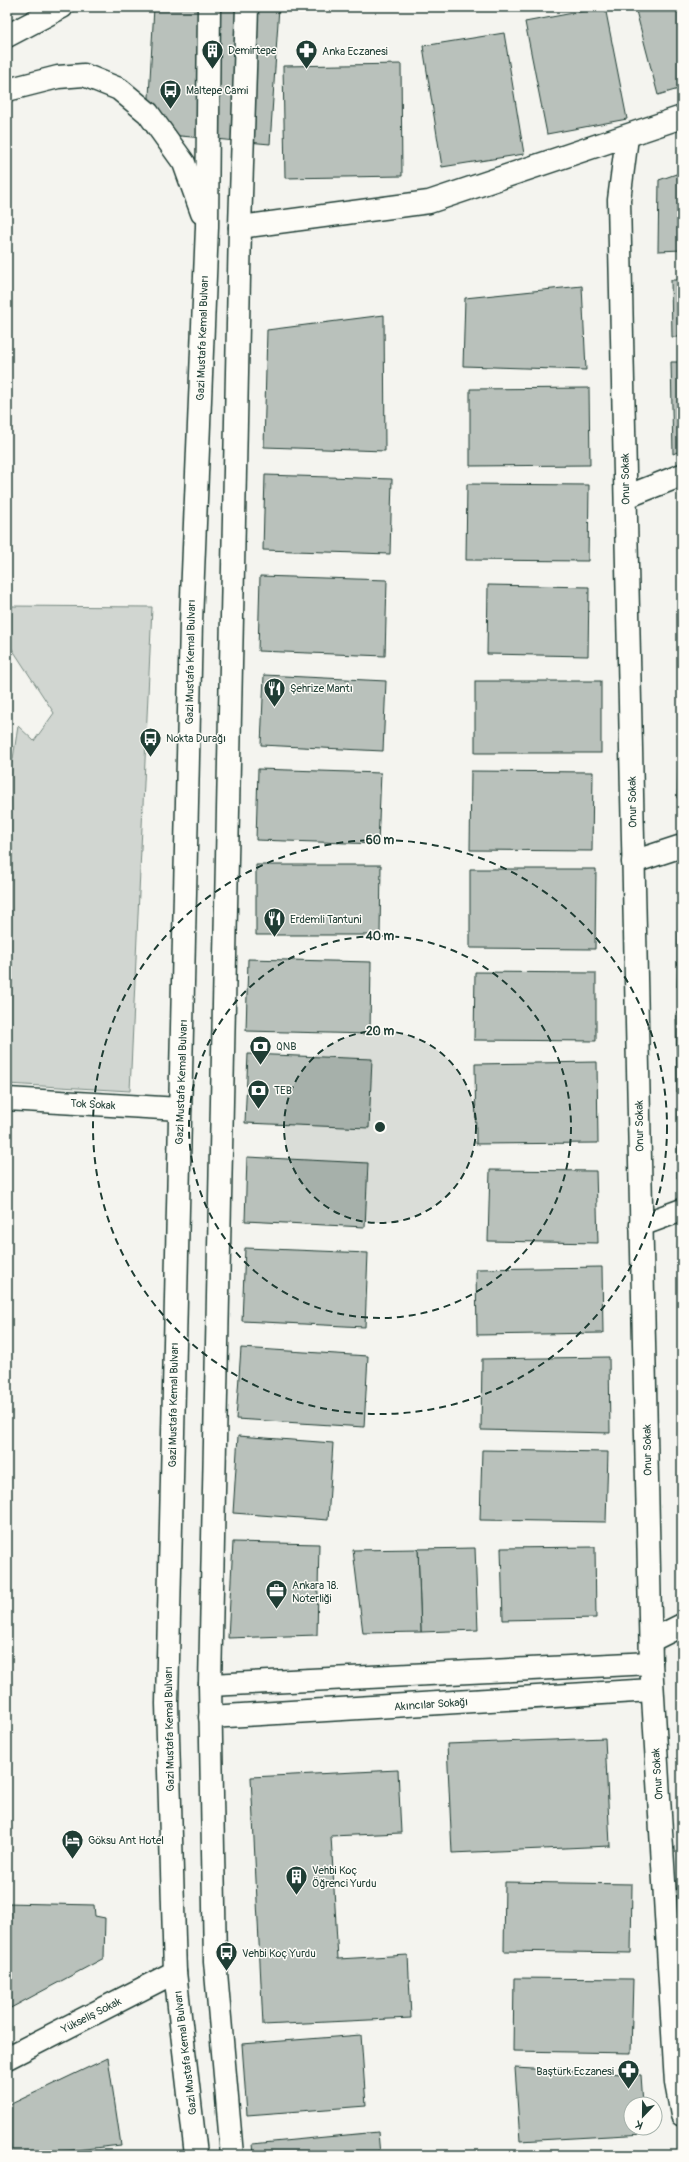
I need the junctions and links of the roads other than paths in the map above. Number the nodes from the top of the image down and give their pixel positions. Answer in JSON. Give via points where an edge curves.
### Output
{"nodes":[{"id":1,"x":62,"y":7,"type":"edge"},
{"id":2,"x":209,"y":7,"type":"edge"},
{"id":3,"x":247,"y":7,"type":"edge"},
{"id":4,"x":7,"y":36,"type":"edge"},
{"id":5,"x":7,"y":90,"type":"edge"},
{"id":6,"x":682,"y":117,"type":"edge"},
{"id":7,"x":627,"y":137,"type":"junction"},
{"id":8,"x":207,"y":227,"type":"junction"},
{"id":9,"x":240,"y":227,"type":"junction"},
{"id":10,"x":682,"y":475,"type":"edge"},
{"id":11,"x":626,"y":497,"type":"junction"},
{"id":12,"x":682,"y":846,"type":"edge"},
{"id":13,"x":633,"y":862,"type":"junction"},
{"id":14,"x":7,"y":1099,"type":"edge"},
{"id":15,"x":180,"y":1109,"type":"junction"},
{"id":16,"x":682,"y":1210,"type":"edge"},
{"id":17,"x":641,"y":1225,"type":"junction"},
{"id":18,"x":682,"y":1625,"type":"edge"},
{"id":19,"x":652,"y":1640,"type":"junction"},
{"id":20,"x":651,"y":1663,"type":"junction"},
{"id":21,"x":210,"y":1685,"type":"junction"},
{"id":22,"x":652,"y":1690,"type":"junction"},
{"id":23,"x":210,"y":1717,"type":"junction"},
{"id":24,"x":175,"y":1972,"type":"junction"},
{"id":25,"x":7,"y":2058,"type":"edge"},
{"id":26,"x":679,"y":2081,"type":"edge"},
{"id":27,"x":682,"y":2115,"type":"edge"},
{"id":28,"x":196,"y":2155,"type":"edge"},
{"id":29,"x":232,"y":2155,"type":"edge"}],
"edges":[{"from":1,"to":4,"type":"main road"},
{"from":2,"to":8,"type":"main road","name":"Gazi Mustafa Kemal Bulvarı"},
{"from":3,"to":9,"type":"main road"},
{"from":5,"to":8,"type":"main road","via":[[58,77],[84,75],[119,89],[148,113],[184,163]]},
{"from":6,"to":7,"type":"main road"},
{"from":7,"to":9,"type":"main road","via":[[429,202]]},
{"from":7,"to":11,"type":"main road","name":"Onur Sokak","via":[[619,200]]},
{"from":8,"to":15,"type":"main road","name":"Gazi Mustafa Kemal Bulvarı","via":[[191,622]]},
{"from":9,"to":21,"type":"main road"},
{"from":10,"to":11,"type":"main road"},
{"from":11,"to":13,"type":"main road","name":"Onur Sokak"},
{"from":12,"to":13,"type":"main road"},
{"from":13,"to":17,"type":"main road","name":"Onur Sokak"},
{"from":14,"to":15,"type":"main road","name":"Tok Sokak"},
{"from":15,"to":24,"type":"main road","name":"Gazi Mustafa Kemal Bulvarı","via":[[167,1704]]},
{"from":16,"to":17,"type":"main road"},
{"from":17,"to":19,"type":"main road","name":"Onur Sokak"},
{"from":18,"to":19,"type":"main road"},
{"from":19,"to":20,"type":"main road","name":"Onur Sokak"},
{"from":20,"to":21,"type":"main road"},
{"from":20,"to":22,"type":"main road","name":"Onur Sokak"},
{"from":21,"to":23,"type":"main road"},
{"from":22,"to":23,"type":"main road","name":"Akıncılar Sokağı"},
{"from":22,"to":26,"type":"main road","name":"Onur Sokak"},
{"from":23,"to":29,"type":"main road","via":[[215,1961]]},
{"from":24,"to":25,"type":"main road","name":"Yükseliş Sokak"},
{"from":24,"to":28,"type":"main road","name":"Gazi Mustafa Kemal Bulvarı"},
{"from":26,"to":27,"type":"main road","name":"Onur Sokak"}]}
